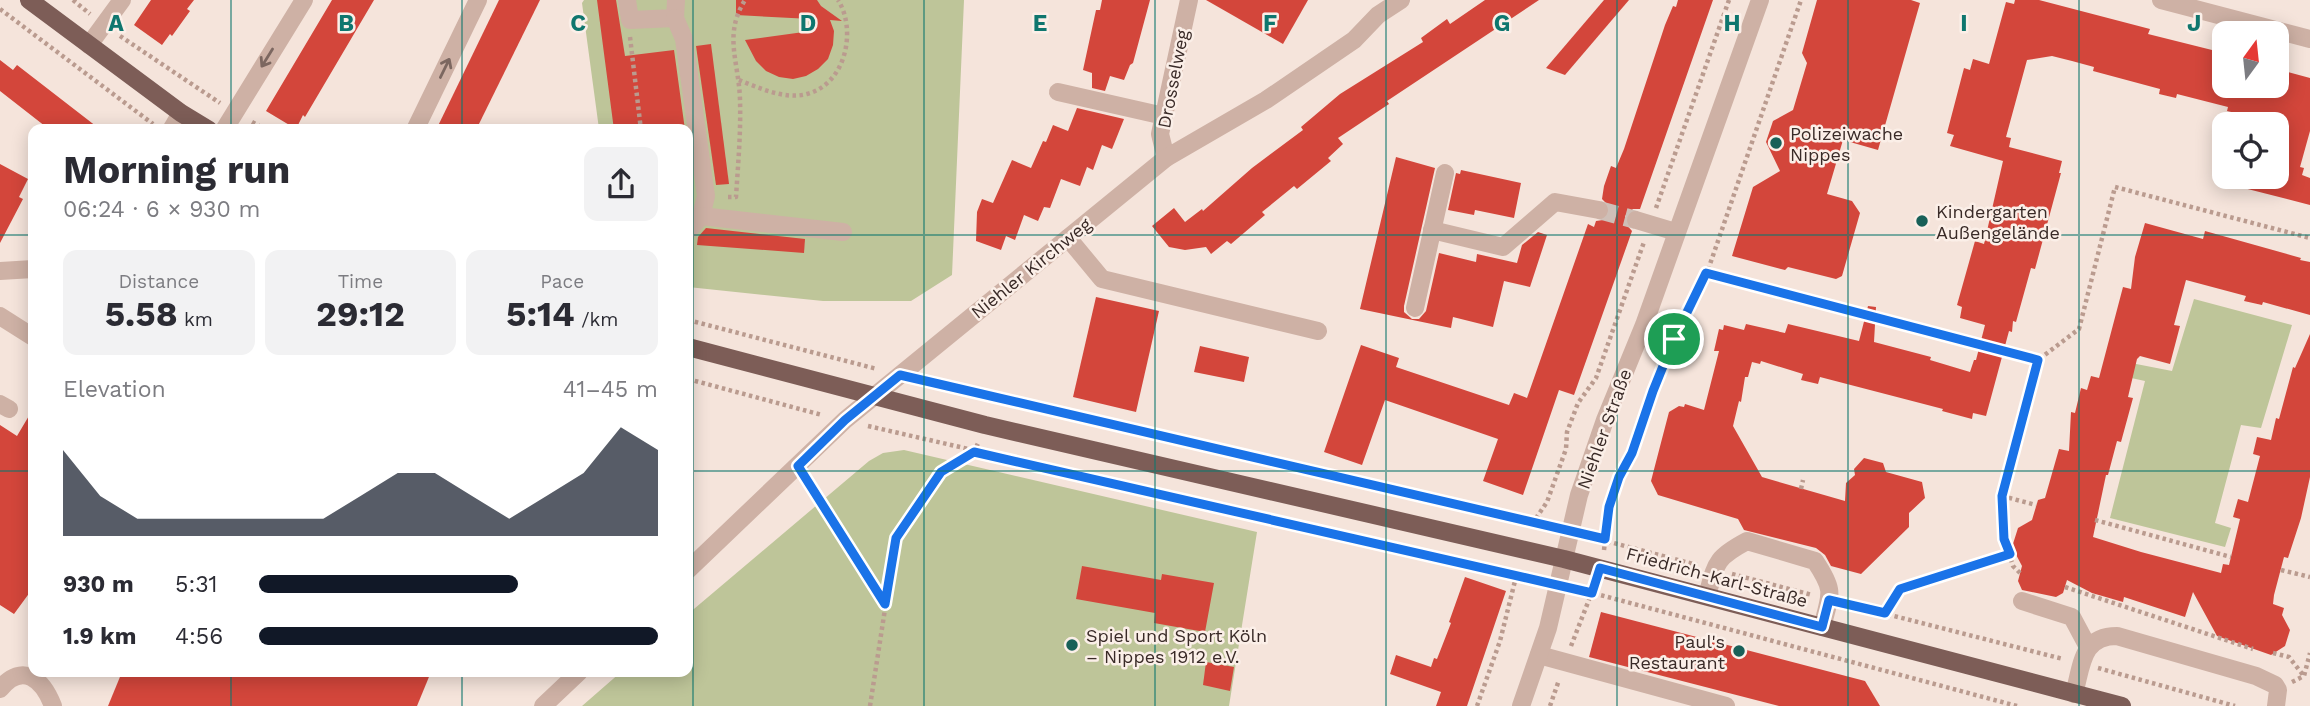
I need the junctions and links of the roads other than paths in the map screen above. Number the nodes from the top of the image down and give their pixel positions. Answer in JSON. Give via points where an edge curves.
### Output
{"nodes":[{"id":1,"x":29,"y":0,"type":"edge"},
{"id":2,"x":121,"y":0,"type":"edge"},
{"id":3,"x":304,"y":0,"type":"edge"},
{"id":4,"x":478,"y":0,"type":"edge"},
{"id":5,"x":627,"y":0,"type":"edge"},
{"id":6,"x":1189,"y":0,"type":"edge"},
{"id":7,"x":1401,"y":0,"type":"edge"},
{"id":8,"x":1760,"y":0,"type":"edge"},
{"id":9,"x":2161,"y":0,"type":"edge"},
{"id":10,"x":676,"y":9,"type":"edge"},
{"id":11,"x":2310,"y":39,"type":"edge"},
{"id":12,"x":89,"y":45,"type":"junction"},
{"id":13,"x":1058,"y":92,"type":"dead end"},
{"id":14,"x":181,"y":113,"type":"junction"},
{"id":15,"x":1164,"y":116,"type":"junction"},
{"id":16,"x":175,"y":124,"type":"edge"},
{"id":17,"x":199,"y":124,"type":"edge"},
{"id":18,"x":226,"y":124,"type":"edge"},
{"id":19,"x":418,"y":124,"type":"edge"},
{"id":20,"x":1166,"y":158,"type":"junction"},
{"id":21,"x":1445,"y":173,"type":"dead end"},
{"id":22,"x":1599,"y":210,"type":"tunnel mouth"},
{"id":23,"x":701,"y":216,"type":"junction"},
{"id":24,"x":1643,"y":221,"type":"tunnel mouth"},
{"id":25,"x":693,"y":225,"type":"edge"},
{"id":26,"x":1432,"y":230,"type":"junction"},
{"id":27,"x":843,"y":232,"type":"dead end"},
{"id":28,"x":1676,"y":232,"type":"junction"},
{"id":29,"x":1068,"y":238,"type":"junction"},
{"id":30,"x":28,"y":269,"type":"edge"},
{"id":31,"x":0,"y":271,"type":"edge"},
{"id":32,"x":1415,"y":308,"type":"dead end"},
{"id":33,"x":0,"y":316,"type":"edge"},
{"id":34,"x":1318,"y":331,"type":"dead end"},
{"id":35,"x":28,"y":334,"type":"edge"},
{"id":36,"x":693,"y":348,"type":"edge"},
{"id":37,"x":873,"y":396,"type":"junction"},
{"id":38,"x":1564,"y":559,"type":"junction"},
{"id":39,"x":693,"y":564,"type":"edge"},
{"id":40,"x":1707,"y":596,"type":"junction"},
{"id":41,"x":2022,"y":601,"type":"dead end"},
{"id":42,"x":1822,"y":627,"type":"junction"},
{"id":43,"x":2085,"y":655,"type":"junction"},
{"id":44,"x":1539,"y":656,"type":"junction"},
{"id":45,"x":28,"y":675,"type":"edge"},
{"id":46,"x":32,"y":677,"type":"edge"},
{"id":47,"x":574,"y":677,"type":"edge"},
{"id":48,"x":0,"y":689,"type":"edge"},
{"id":49,"x":2074,"y":694,"type":"junction"},
{"id":50,"x":2277,"y":698,"type":"edge"},
{"id":51,"x":52,"y":706,"type":"edge"},
{"id":52,"x":543,"y":706,"type":"edge"},
{"id":53,"x":1521,"y":706,"type":"edge"},
{"id":54,"x":1726,"y":706,"type":"edge"},
{"id":55,"x":2122,"y":706,"type":"edge"}],
"edges":[{"from":1,"to":12,"type":"main road"},
{"from":2,"to":12,"type":"street"},
{"from":3,"to":18,"type":"street","one_way":true},
{"from":19,"to":4,"type":"street","one_way":true},
{"from":5,"to":10,"type":"street","via":[[630,20]]},
{"from":6,"to":15,"type":"street","name":"Drosselweg"},
{"from":7,"to":20,"type":"street","name":"Niehler Kirchweg","via":[[1354,40],[1266,100]]},
{"from":8,"to":28,"type":"street","name":"Niehler Straße"},
{"from":9,"to":11,"type":"street"},
{"from":10,"to":23,"type":"street","via":[[706,196]]},
{"from":12,"to":14,"type":"main road"},
{"from":13,"to":15,"type":"street"},
{"from":14,"to":16,"type":"street"},
{"from":14,"to":17,"type":"main road"},
{"from":15,"to":20,"type":"street","name":"Drosselweg","via":[[1160,134]]},
{"from":20,"to":29,"type":"street","name":"Niehler Kirchweg"},
{"from":21,"to":26,"type":"street"},
{"from":22,"to":26,"type":"street","via":[[1555,202],[1503,247]]},
{"from":23,"to":25,"type":"street"},
{"from":23,"to":27,"type":"street"},
{"from":24,"to":28,"type":"street"},
{"from":26,"to":32,"type":"street"},
{"from":28,"to":38,"type":"street","name":"Niehler Straße","via":[[1592,457]]},
{"from":29,"to":34,"type":"street","via":[[1101,279]]},
{"from":29,"to":37,"type":"street","name":"Niehler Kirchweg"},
{"from":30,"to":31,"type":"street"},
{"from":33,"to":35,"type":"street"},
{"from":36,"to":37,"type":"main road","name":"Friedrich-Karl-Straße"},
{"from":37,"to":38,"type":"main road","name":"Friedrich-Karl-Straße"},
{"from":37,"to":39,"type":"street","name":"Niehler Kirchweg"},
{"from":38,"to":40,"type":"main road","name":"Friedrich-Karl-Straße"},
{"from":38,"to":44,"type":"street","name":"Niehler Straße"},
{"from":40,"to":42,"type":"main road","name":"Friedrich-Karl-Straße"},
{"from":40,"to":42,"type":"street","via":[[1718,560],[1747,541],[1815,561],[1830,584]]},
{"from":41,"to":43,"type":"street","via":[[2071,617]]},
{"from":42,"to":49,"type":"main road","name":"Friedrich-Karl-Straße"},
{"from":43,"to":49,"type":"street"},
{"from":43,"to":50,"type":"street","via":[[2098,638],[2117,636],[2256,676],[2275,685]]},
{"from":44,"to":53,"type":"street","name":"Niehler Straße"},
{"from":44,"to":54,"type":"street"},
{"from":45,"to":48,"type":"street","via":[[11,678]]},
{"from":46,"to":51,"type":"street","via":[[47,691]]},
{"from":47,"to":52,"type":"street"},
{"from":49,"to":55,"type":"main road","name":"Friedrich-Karl-Straße"}]}
